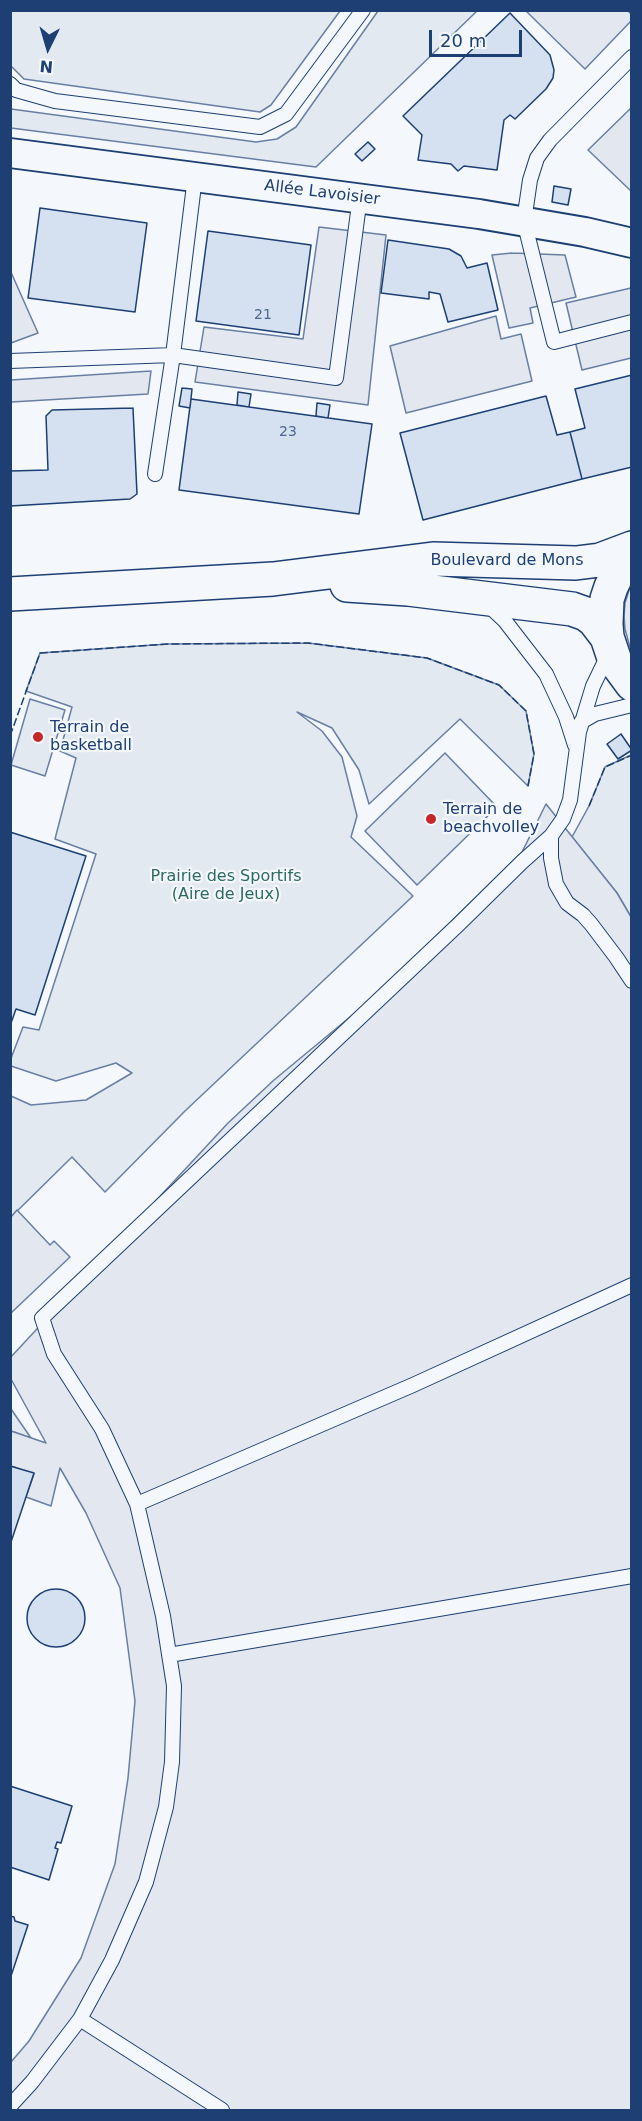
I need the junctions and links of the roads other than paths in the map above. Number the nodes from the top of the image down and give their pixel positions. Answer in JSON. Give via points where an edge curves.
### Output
{"nodes":[{"id":1,"x":363,"y":10,"type":"edge"},
{"id":2,"x":632,"y":57,"type":"edge"},
{"id":3,"x":10,"y":84,"type":"edge"},
{"id":4,"x":10,"y":153,"type":"edge"},
{"id":5,"x":195,"y":177,"type":"junction"},
{"id":6,"x":360,"y":197,"type":"junction"},
{"id":7,"x":524,"y":221,"type":"junction"},
{"id":8,"x":632,"y":243,"type":"edge"},
{"id":9,"x":632,"y":322,"type":"edge"},
{"id":10,"x":173,"y":355,"type":"junction"},
{"id":11,"x":10,"y":361,"type":"edge"},
{"id":12,"x":155,"y":474,"type":"dead end"},
{"id":13,"x":632,"y":550,"type":"edge"},
{"id":14,"x":273,"y":579,"type":"junction"},
{"id":15,"x":10,"y":594,"type":"edge"},
{"id":16,"x":480,"y":598,"type":"junction"},
{"id":17,"x":609,"y":643,"type":"junction"},
{"id":18,"x":632,"y":684,"type":"edge"},
{"id":19,"x":632,"y":705,"type":"edge"},
{"id":20,"x":582,"y":722,"type":"junction"},
{"id":21,"x":576,"y":748,"type":"junction"},
{"id":22,"x":551,"y":836,"type":"junction"},
{"id":23,"x":632,"y":981,"type":"edge"},
{"id":24,"x":632,"y":1285,"type":"edge"},
{"id":25,"x":137,"y":1504,"type":"junction"},
{"id":26,"x":632,"y":1576,"type":"edge"},
{"id":27,"x":169,"y":1655,"type":"junction"},
{"id":28,"x":80,"y":2019,"type":"junction"},
{"id":29,"x":10,"y":2106,"type":"edge"},
{"id":30,"x":222,"y":2110,"type":"edge"}],
"edges":[{"from":1,"to":3,"type":"lane","via":[[286,114],[260,127],[55,101],[16,90]]},
{"from":2,"to":7,"type":"lane","via":[[537,158]]},
{"from":4,"to":5,"type":"street","name":"Allée Lavoisier"},
{"from":5,"to":6,"type":"street","name":"Allée Lavoisier"},
{"from":5,"to":10,"type":"lane"},
{"from":6,"to":7,"type":"street","name":"Allée Lavoisier"},
{"from":6,"to":10,"type":"lane","via":[[336,378]]},
{"from":7,"to":8,"type":"street","name":"Allée Lavoisier"},
{"from":7,"to":9,"type":"lane","via":[[554,342]]},
{"from":10,"to":11,"type":"lane"},
{"from":10,"to":12,"type":"lane"},
{"from":13,"to":14,"type":"main road","name":"Boulevard de Mons","via":[[576,563],[433,559]]},
{"from":13,"to":17,"type":"main road","via":[[611,587],[606,612]]},
{"from":14,"to":15,"type":"main road","name":"Boulevard de Mons"},
{"from":14,"to":16,"type":"main road","name":"Boulevard de Mons"},
{"from":16,"to":17,"type":"main road","name":"Boulevard de Mons","via":[[578,610],[594,620]]},
{"from":16,"to":21,"type":"lane","via":[[505,621],[546,674]]},
{"from":17,"to":18,"type":"main road"},
{"from":17,"to":20,"type":"lane"},
{"from":19,"to":20,"type":"lane","via":[[595,714]]},
{"from":20,"to":21,"type":"lane"},
{"from":21,"to":22,"type":"lane","via":[[570,800]]},
{"from":22,"to":23,"type":"lane","via":[[556,884],[567,903],[583,915]]},
{"from":22,"to":25,"type":"lane","via":[[42,1318],[54,1354],[102,1429]]},
{"from":24,"to":25,"type":"lane"},
{"from":25,"to":27,"type":"lane"},
{"from":26,"to":27,"type":"lane"},
{"from":27,"to":28,"type":"lane","via":[[174,1686],[172,1762],[166,1807],[146,1882],[112,1960]]},
{"from":28,"to":29,"type":"lane"},
{"from":28,"to":30,"type":"lane"}]}
